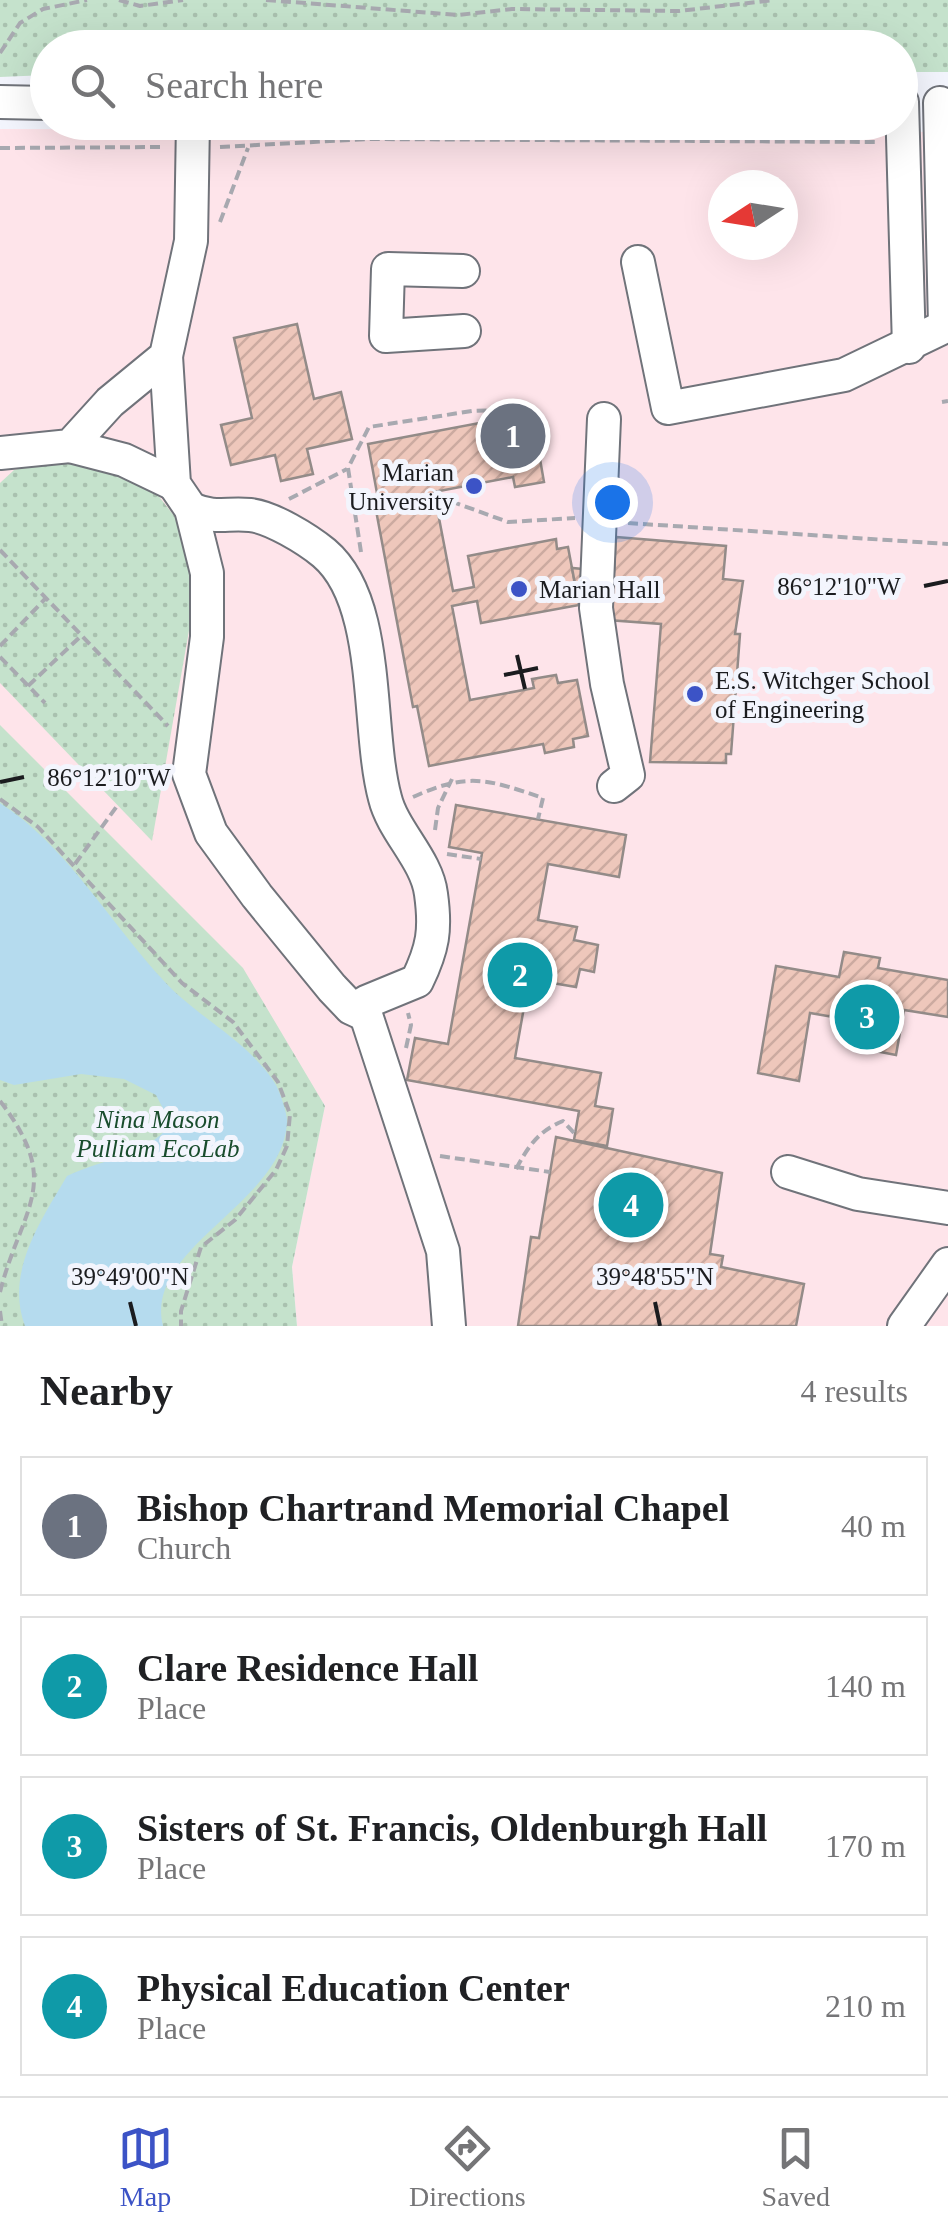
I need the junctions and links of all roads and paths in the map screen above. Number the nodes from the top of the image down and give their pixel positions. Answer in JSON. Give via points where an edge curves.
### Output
{"nodes":[{"id":1,"x":88,"y":0,"type":"edge"},
{"id":2,"x":120,"y":0,"type":"edge"},
{"id":3,"x":183,"y":0,"type":"edge"},
{"id":4,"x":266,"y":0,"type":"edge"},
{"id":5,"x":774,"y":0,"type":"edge"},
{"id":6,"x":0,"y":53,"type":"edge"},
{"id":7,"x":0,"y":102,"type":"edge"},
{"id":8,"x":918,"y":102,"type":"edge"},
{"id":9,"x":30,"y":103,"type":"edge"},
{"id":10,"x":944,"y":103,"type":"edge"},
{"id":11,"x":119,"y":140,"type":"edge"},
{"id":12,"x":193,"y":140,"type":"edge"},
{"id":13,"x":539,"y":140,"type":"edge"},
{"id":14,"x":902,"y":140,"type":"edge"},
{"id":15,"x":882,"y":142,"type":"dead end"},
{"id":16,"x":0,"y":148,"type":"edge"},
{"id":17,"x":638,"y":262,"type":"dead end"},
{"id":18,"x":463,"y":270,"type":"dead end"},
{"id":19,"x":946,"y":326,"type":"edge"},
{"id":20,"x":464,"y":331,"type":"dead end"},
{"id":21,"x":910,"y":347,"type":"junction"},
{"id":22,"x":166,"y":356,"type":"junction"},
{"id":23,"x":531,"y":408,"type":"dead end"},
{"id":24,"x":604,"y":419,"type":"dead end"},
{"id":25,"x":70,"y":446,"type":"junction"},
{"id":26,"x":0,"y":453,"type":"edge"},
{"id":27,"x":182,"y":497,"type":"junction"},
{"id":28,"x":436,"y":504,"type":"dead end"},
{"id":29,"x":585,"y":518,"type":"dead end"},
{"id":30,"x":625,"y":522,"type":"dead end"},
{"id":31,"x":948,"y":544,"type":"edge"},
{"id":32,"x":0,"y":550,"type":"edge"},
{"id":33,"x":363,"y":564,"type":"dead end"},
{"id":34,"x":46,"y":598,"type":"junction"},
{"id":35,"x":82,"y":635,"type":"junction"},
{"id":36,"x":0,"y":646,"type":"edge"},
{"id":37,"x":0,"y":657,"type":"edge"},
{"id":38,"x":28,"y":686,"type":"junction"},
{"id":39,"x":44,"y":703,"type":"dead end"},
{"id":40,"x":192,"y":752,"type":"junction"},
{"id":41,"x":452,"y":779,"type":"junction"},
{"id":42,"x":614,"y":786,"type":"dead end"},
{"id":43,"x":0,"y":799,"type":"edge"},
{"id":44,"x":399,"y":803,"type":"dead end"},
{"id":45,"x":117,"y":806,"type":"dead end"},
{"id":46,"x":538,"y":820,"type":"dead end"},
{"id":47,"x":438,"y":840,"type":"dead end"},
{"id":48,"x":441,"y":853,"type":"dead end"},
{"id":49,"x":482,"y":860,"type":"dead end"},
{"id":50,"x":74,"y":864,"type":"junction"},
{"id":51,"x":405,"y":1004,"type":"dead end"},
{"id":52,"x":366,"y":1015,"type":"junction"},
{"id":53,"x":404,"y":1058,"type":"dead end"},
{"id":54,"x":0,"y":1101,"type":"edge"},
{"id":55,"x":575,"y":1134,"type":"dead end"},
{"id":56,"x":427,"y":1154,"type":"dead end"},
{"id":57,"x":516,"y":1169,"type":"junction"},
{"id":58,"x":550,"y":1172,"type":"dead end"},
{"id":59,"x":788,"y":1172,"type":"dead end"},
{"id":60,"x":948,"y":1208,"type":"edge"},
{"id":61,"x":948,"y":1264,"type":"edge"},
{"id":62,"x":0,"y":1292,"type":"edge"},
{"id":63,"x":0,"y":1310,"type":"edge"},
{"id":64,"x":2,"y":1326,"type":"edge"},
{"id":65,"x":181,"y":1326,"type":"edge"},
{"id":66,"x":450,"y":1326,"type":"edge"},
{"id":67,"x":904,"y":1326,"type":"edge"}],
"edges":[{"from":1,"to":6,"type":"path","via":[[43,8],[20,23]]},
{"from":2,"to":3,"type":"path","via":[[140,6]]},
{"from":4,"to":5,"type":"path","via":[[458,15],[512,9],[679,11]]},
{"from":7,"to":9,"type":"street"},
{"from":8,"to":10,"type":"street"},
{"from":10,"to":19,"type":"street"},
{"from":11,"to":16,"type":"path"},
{"from":12,"to":22,"type":"street","via":[[191,240]]},
{"from":13,"to":15,"type":"path"},
{"from":14,"to":21,"type":"street"},
{"from":17,"to":21,"type":"street","via":[[668,408],[844,375]]},
{"from":18,"to":20,"type":"street","via":[[388,270],[386,336]]},
{"from":19,"to":21,"type":"street"},
{"from":22,"to":25,"type":"street"},
{"from":22,"to":27,"type":"street","via":[[165,404]]},
{"from":23,"to":33,"type":"path","via":[[369,427],[348,468]]},
{"from":24,"to":42,"type":"street","via":[[596,608],[628,775]]},
{"from":25,"to":26,"type":"street"},
{"from":25,"to":27,"type":"street","via":[[124,460]]},
{"from":27,"to":40,"type":"street","via":[[207,573],[207,637]]},
{"from":27,"to":52,"type":"street","via":[[216,518],[252,514],[324,553],[360,609],[386,802],[431,889],[434,948],[416,981],[366,1002]]},
{"from":28,"to":29,"type":"path","via":[[450,500],[508,522]]},
{"from":30,"to":31,"type":"path"},
{"from":32,"to":34,"type":"path"},
{"from":34,"to":35,"type":"path"},
{"from":34,"to":36,"type":"path"},
{"from":35,"to":38,"type":"path"},
{"from":35,"to":40,"type":"path"},
{"from":37,"to":38,"type":"path"},
{"from":38,"to":39,"type":"path"},
{"from":40,"to":52,"type":"street","via":[[189,774],[210,832],[332,988]]},
{"from":41,"to":44,"type":"path"},
{"from":41,"to":46,"type":"path","via":[[488,779],[543,798]]},
{"from":41,"to":47,"type":"path","via":[[438,808]]},
{"from":43,"to":50,"type":"path"},
{"from":45,"to":50,"type":"path"},
{"from":48,"to":49,"type":"path"},
{"from":50,"to":65,"type":"path","via":[[182,984],[233,1022],[278,1082],[290,1114],[288,1146],[276,1170],[235,1220],[200,1247]]},
{"from":51,"to":53,"type":"path","via":[[411,1025]]},
{"from":52,"to":66,"type":"street","via":[[444,1251]]},
{"from":54,"to":62,"type":"path","via":[[30,1144],[36,1177]]},
{"from":55,"to":57,"type":"path","via":[[563,1122],[551,1126],[532,1141]]},
{"from":56,"to":57,"type":"path"},
{"from":57,"to":58,"type":"path"},
{"from":59,"to":60,"type":"street","via":[[858,1194]]},
{"from":61,"to":67,"type":"street"},
{"from":63,"to":64,"type":"path"}]}
